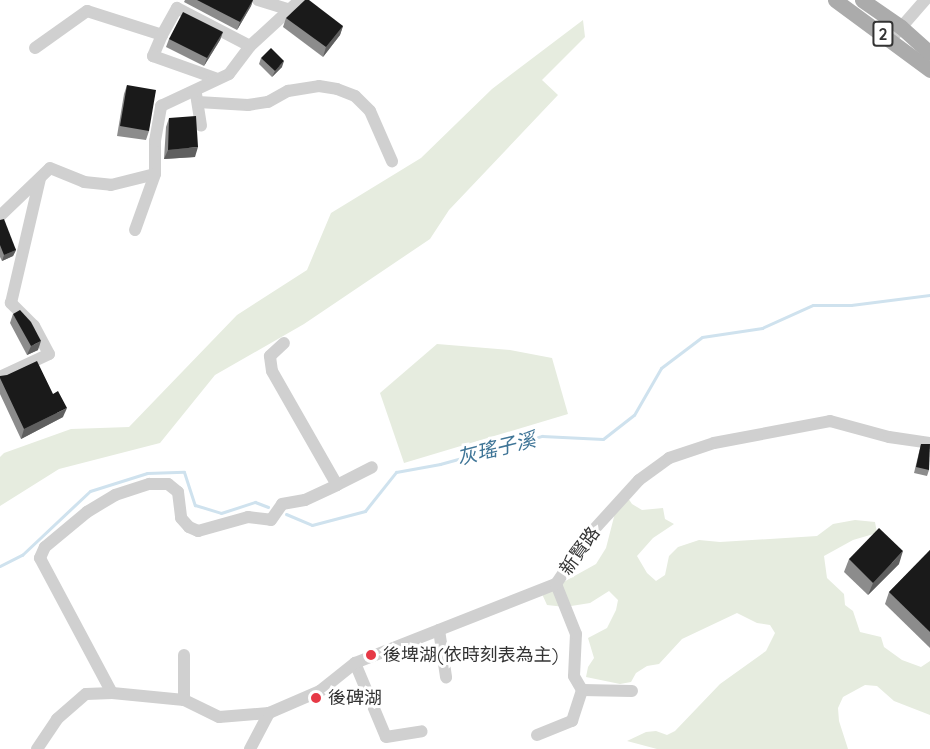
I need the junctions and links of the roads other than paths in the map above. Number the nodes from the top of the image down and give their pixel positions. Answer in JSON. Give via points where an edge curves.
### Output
{"nodes":[{"id":1,"x":258,"y":0,"type":"edge"},
{"id":2,"x":300,"y":0,"type":"edge"},
{"id":3,"x":835,"y":0,"type":"edge"},
{"id":4,"x":862,"y":0,"type":"edge"},
{"id":5,"x":925,"y":0,"type":"edge"},
{"id":6,"x":291,"y":10,"type":"junction"},
{"id":7,"x":896,"y":33,"type":"junction"},
{"id":8,"x":162,"y":35,"type":"junction"},
{"id":9,"x":250,"y":46,"type":"junction"},
{"id":10,"x":35,"y":48,"type":"dead end"},
{"id":11,"x":930,"y":53,"type":"edge"},
{"id":12,"x":930,"y":70,"type":"edge"},
{"id":13,"x":215,"y":78,"type":"junction"},
{"id":14,"x":197,"y":96,"type":"junction"},
{"id":15,"x":201,"y":126,"type":"dead end"},
{"id":16,"x":392,"y":161,"type":"dead end"},
{"id":17,"x":155,"y":174,"type":"junction"},
{"id":18,"x":40,"y":177,"type":"junction"},
{"id":19,"x":0,"y":216,"type":"edge"},
{"id":20,"x":135,"y":230,"type":"dead end"},
{"id":21,"x":284,"y":343,"type":"dead end"},
{"id":22,"x":0,"y":377,"type":"edge"},
{"id":23,"x":930,"y":443,"type":"edge"},
{"id":24,"x":372,"y":467,"type":"dead end"},
{"id":25,"x":337,"y":485,"type":"junction"},
{"id":26,"x":556,"y":584,"type":"junction"},
{"id":27,"x":439,"y":630,"type":"junction"},
{"id":28,"x":184,"y":655,"type":"dead end"},
{"id":29,"x":355,"y":663,"type":"junction"},
{"id":30,"x":446,"y":677,"type":"dead end"},
{"id":31,"x":582,"y":690,"type":"junction"},
{"id":32,"x":632,"y":691,"type":"dead end"},
{"id":33,"x":112,"y":693,"type":"junction"},
{"id":34,"x":184,"y":700,"type":"junction"},
{"id":35,"x":269,"y":713,"type":"junction"},
{"id":36,"x":422,"y":731,"type":"dead end"},
{"id":37,"x":537,"y":735,"type":"dead end"},
{"id":38,"x":36,"y":749,"type":"edge"},
{"id":39,"x":250,"y":749,"type":"edge"}],
"edges":[{"from":1,"to":6,"type":"street"},
{"from":2,"to":6,"type":"street"},
{"from":3,"to":7,"type":"main road","number":"2"},
{"from":4,"to":7,"type":"main road","number":"2"},
{"from":5,"to":7,"type":"street"},
{"from":6,"to":9,"type":"street"},
{"from":7,"to":11,"type":"main road","number":"2"},
{"from":7,"to":12,"type":"main road","number":"2"},
{"from":8,"to":9,"type":"street","via":[[177,8]]},
{"from":8,"to":10,"type":"street","via":[[87,11]]},
{"from":8,"to":13,"type":"street","via":[[153,56]]},
{"from":9,"to":13,"type":"street","via":[[229,74]]},
{"from":13,"to":14,"type":"street"},
{"from":14,"to":15,"type":"street"},
{"from":14,"to":16,"type":"street","via":[[248,105],[268,102],[288,91],[319,86],[338,89],[355,96],[370,111]]},
{"from":14,"to":17,"type":"street","via":[[161,106]]},
{"from":17,"to":18,"type":"street","via":[[111,185],[84,182],[50,168]]},
{"from":17,"to":20,"type":"street"},
{"from":18,"to":19,"type":"street"},
{"from":18,"to":22,"type":"street","via":[[11,303],[34,326],[49,354]]},
{"from":21,"to":25,"type":"street","via":[[270,356],[272,371]]},
{"from":23,"to":26,"type":"street","name":"新賢路","via":[[830,421],[714,443],[669,458],[639,480],[589,535]]},
{"from":24,"to":25,"type":"street"},
{"from":25,"to":33,"type":"street","via":[[304,500],[282,504],[271,520],[248,517],[198,531],[181,518],[178,492],[168,484],[149,484],[115,495],[87,512],[45,547],[40,558]]},
{"from":26,"to":27,"type":"street","name":"新賢路"},
{"from":26,"to":31,"type":"street","via":[[576,634],[574,676]]},
{"from":27,"to":29,"type":"street","name":"新賢路"},
{"from":27,"to":30,"type":"street"},
{"from":28,"to":34,"type":"street"},
{"from":29,"to":35,"type":"street","name":"新賢路","via":[[320,691]]},
{"from":29,"to":36,"type":"street","via":[[386,737]]},
{"from":31,"to":32,"type":"street"},
{"from":31,"to":37,"type":"street","via":[[572,721]]},
{"from":33,"to":34,"type":"street"},
{"from":33,"to":38,"type":"street","via":[[87,694],[57,719]]},
{"from":34,"to":35,"type":"street","name":"新賢路","via":[[219,717]]},
{"from":35,"to":39,"type":"street"}]}
